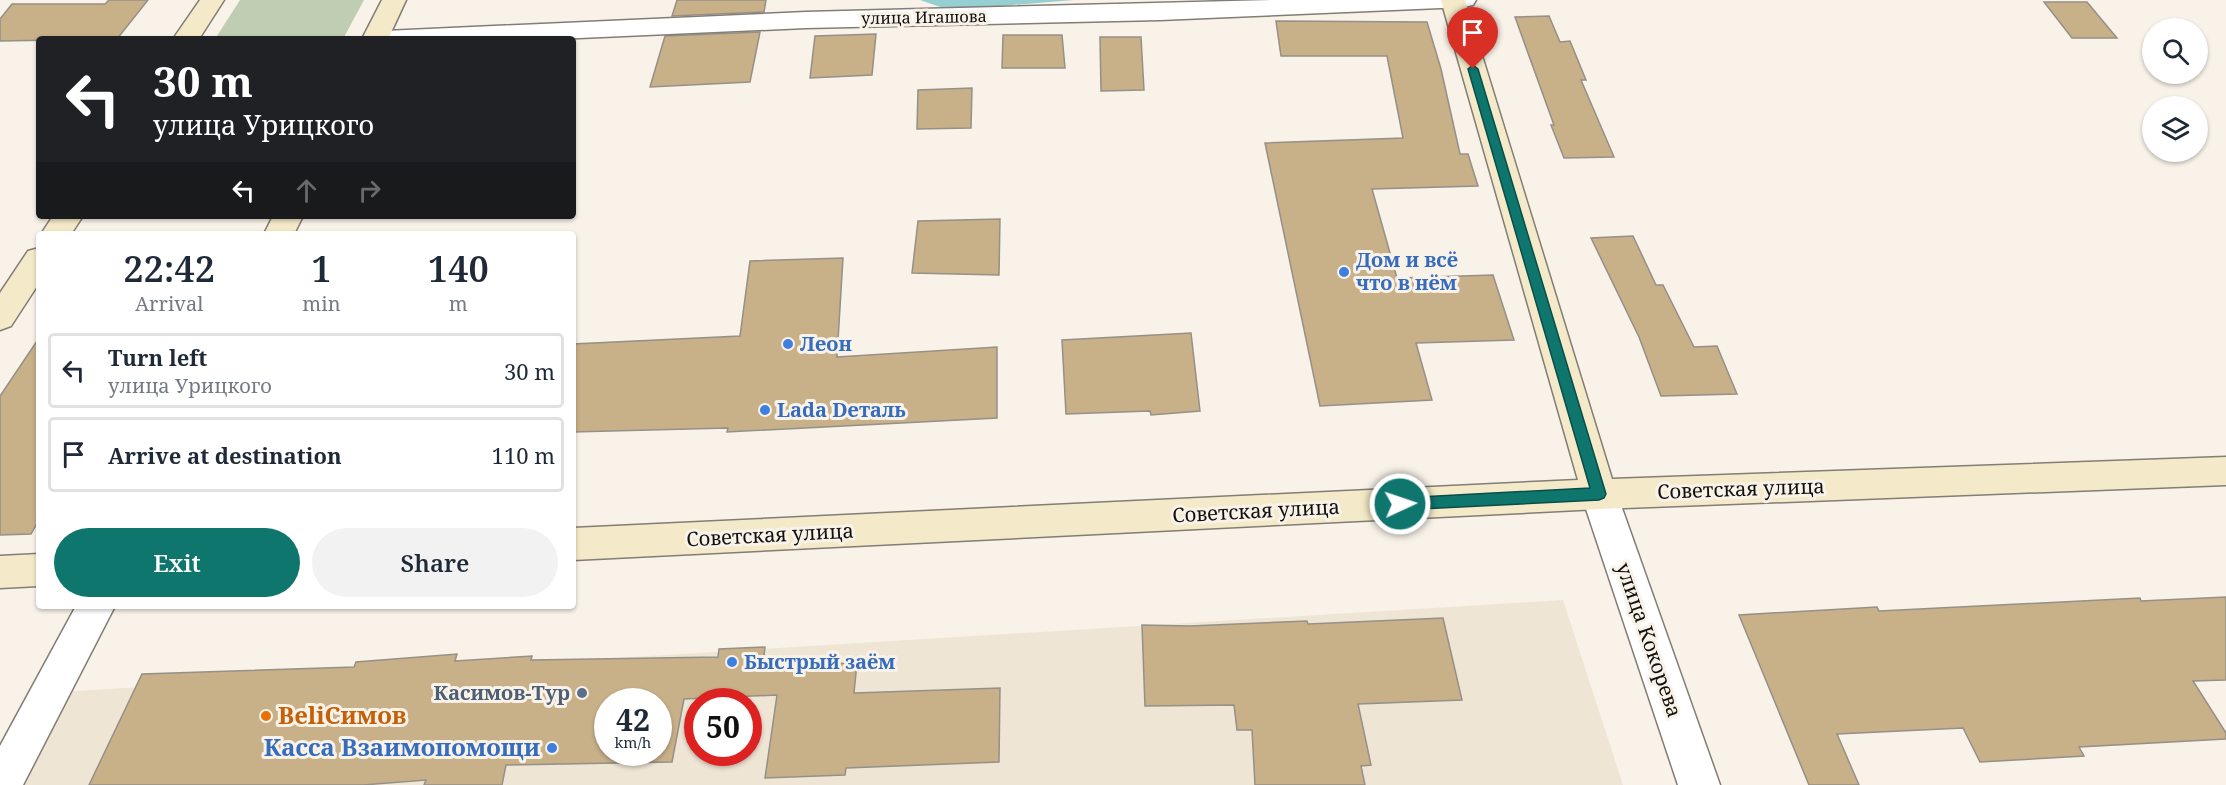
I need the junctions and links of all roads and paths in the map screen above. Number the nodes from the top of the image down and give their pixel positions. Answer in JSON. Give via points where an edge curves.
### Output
{"nodes":[{"id":1,"x":212,"y":0,"type":"edge"},
{"id":2,"x":394,"y":0,"type":"edge"},
{"id":3,"x":1453,"y":0,"type":"edge"},
{"id":4,"x":1464,"y":0,"type":"edge"},
{"id":5,"x":1156,"y":6,"type":"edge"},
{"id":6,"x":809,"y":10,"type":"edge"},
{"id":7,"x":188,"y":36,"type":"edge"},
{"id":8,"x":376,"y":36,"type":"edge"},
{"id":9,"x":429,"y":36,"type":"edge"},
{"id":10,"x":36,"y":264,"type":"edge"},
{"id":11,"x":0,"y":318,"type":"edge"},
{"id":12,"x":2226,"y":471,"type":"edge"},
{"id":13,"x":1599,"y":494,"type":"junction"},
{"id":14,"x":576,"y":544,"type":"edge"},
{"id":15,"x":36,"y":570,"type":"edge"},
{"id":16,"x":0,"y":572,"type":"edge"},
{"id":17,"x":94,"y":609,"type":"edge"},
{"id":18,"x":1,"y":785,"type":"edge"},
{"id":19,"x":1699,"y":785,"type":"edge"}],
"edges":[{"from":1,"to":7,"type":"main road"},
{"from":2,"to":8,"type":"main road"},
{"from":3,"to":4,"type":"street","name":"улица Игашова"},
{"from":3,"to":5,"type":"street","name":"улица Игашова"},
{"from":3,"to":13,"type":"main road"},
{"from":5,"to":6,"type":"street","name":"улица Игашова"},
{"from":6,"to":9,"type":"street","name":"улица Игашова"},
{"from":10,"to":11,"type":"main road"},
{"from":12,"to":13,"type":"main road","name":"Советская улица"},
{"from":13,"to":14,"type":"main road","name":"Советская улица"},
{"from":13,"to":19,"type":"street","name":"улица Кокорева"},
{"from":15,"to":16,"type":"main road"},
{"from":17,"to":18,"type":"street"}]}
